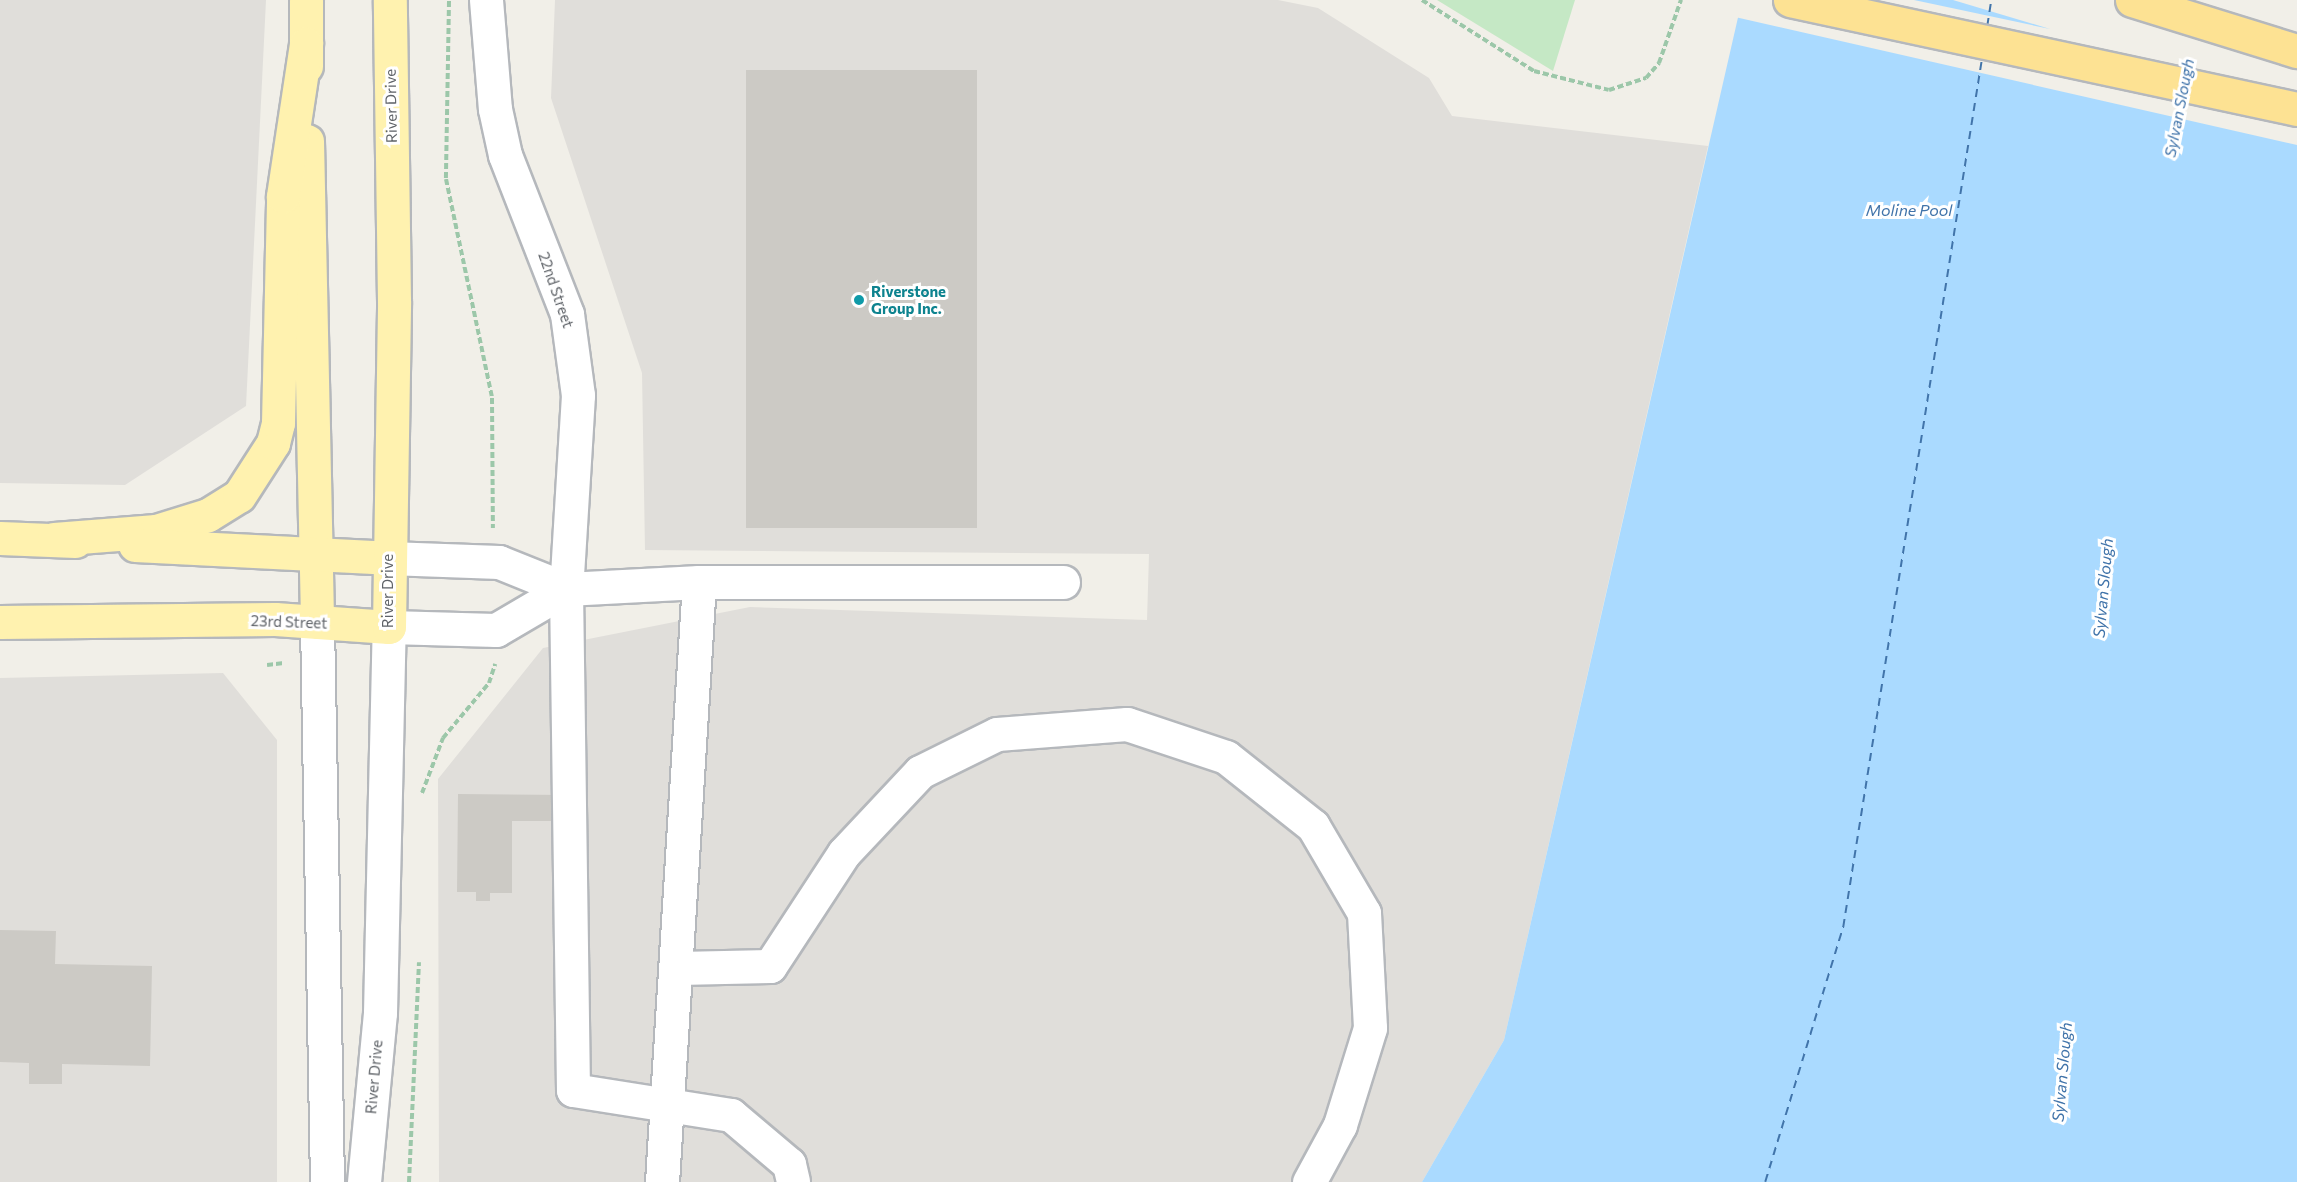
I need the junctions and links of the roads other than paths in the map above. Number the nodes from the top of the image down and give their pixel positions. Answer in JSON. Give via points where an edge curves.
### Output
{"nodes":[{"id":1,"x":306,"y":0,"type":"edge"},
{"id":2,"x":390,"y":0,"type":"edge"},
{"id":3,"x":486,"y":0,"type":"edge"},
{"id":4,"x":1790,"y":0,"type":"edge"},
{"id":5,"x":2132,"y":0,"type":"edge"},
{"id":6,"x":306,"y":44,"type":"junction"},
{"id":7,"x":2297,"y":51,"type":"edge"},
{"id":8,"x":2297,"y":109,"type":"edge"},
{"id":9,"x":0,"y":538,"type":"edge"},
{"id":10,"x":54,"y":539,"type":"junction"},
{"id":11,"x":313,"y":556,"type":"junction"},
{"id":12,"x":388,"y":558,"type":"junction"},
{"id":13,"x":699,"y":582,"type":"junction"},
{"id":14,"x":1063,"y":582,"type":"dead end"},
{"id":15,"x":566,"y":589,"type":"junction"},
{"id":16,"x":0,"y":622,"type":"edge"},
{"id":17,"x":317,"y":622,"type":"junction"},
{"id":18,"x":389,"y":627,"type":"junction"},
{"id":19,"x":678,"y":968,"type":"junction"},
{"id":20,"x":669,"y":1105,"type":"junction"},
{"id":21,"x":327,"y":1182,"type":"edge"},
{"id":22,"x":364,"y":1182,"type":"edge"},
{"id":23,"x":662,"y":1182,"type":"edge"},
{"id":24,"x":793,"y":1182,"type":"edge"},
{"id":25,"x":1309,"y":1182,"type":"edge"}],
"edges":[{"from":1,"to":6,"type":"main road"},
{"from":2,"to":12,"type":"main road","name":"River Drive","via":[[394,301]]},
{"from":3,"to":15,"type":"street","name":"22nd Street","via":[[489,65],[505,155],[550,266],[575,353],[578,395]]},
{"from":4,"to":8,"type":"highway"},
{"from":5,"to":7,"type":"highway"},
{"from":6,"to":10,"type":"main road","via":[[283,196],[278,423],[264,462],[239,496],[208,515],[156,531]]},
{"from":6,"to":11,"type":"main road"},
{"from":9,"to":10,"type":"main road","name":"23rd Street"},
{"from":10,"to":11,"type":"main road","name":"23rd Street"},
{"from":11,"to":12,"type":"main road","name":"23rd Street"},
{"from":11,"to":17,"type":"main road"},
{"from":12,"to":15,"type":"street","name":"23rd Street","via":[[499,562]]},
{"from":12,"to":18,"type":"main road","name":"River Drive"},
{"from":13,"to":14,"type":"street","name":"23rd Street"},
{"from":13,"to":15,"type":"street","name":"23rd Street"},
{"from":13,"to":19,"type":"street"},
{"from":15,"to":18,"type":"street","name":"23rd Street","via":[[496,630]]},
{"from":15,"to":20,"type":"street","name":"22nd Street","via":[[573,1090]]},
{"from":16,"to":17,"type":"main road","name":"23rd Street"},
{"from":17,"to":18,"type":"main road","name":"23rd Street"},
{"from":17,"to":21,"type":"street"},
{"from":18,"to":22,"type":"street","name":"River Drive","via":[[380,1013]]},
{"from":19,"to":20,"type":"street"},
{"from":19,"to":25,"type":"street","via":[[770,966],[844,853],[920,772],[997,734],[1127,724],[1226,757],[1313,826],[1364,913],[1370,1028],[1340,1125]]},
{"from":20,"to":23,"type":"street"},
{"from":20,"to":24,"type":"street","via":[[731,1115],[789,1164]]}]}
